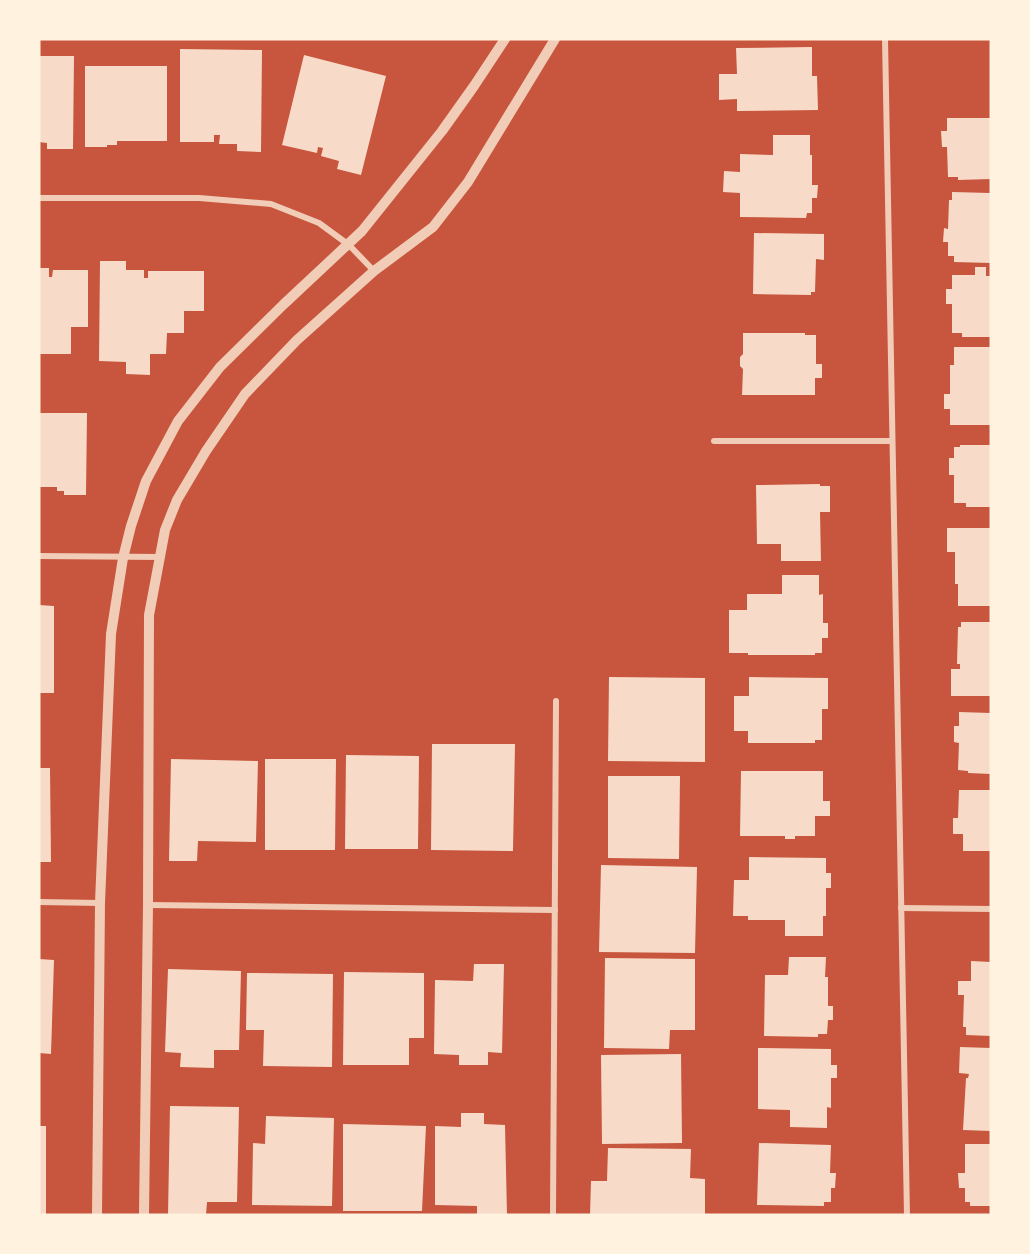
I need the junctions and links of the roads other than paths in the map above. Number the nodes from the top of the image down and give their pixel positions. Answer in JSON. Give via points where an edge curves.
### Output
{"nodes":[{"id":1,"x":505,"y":39,"type":"edge"},
{"id":2,"x":555,"y":39,"type":"edge"},
{"id":3,"x":885,"y":39,"type":"edge"},
{"id":4,"x":39,"y":198,"type":"edge"},
{"id":5,"x":349,"y":245,"type":"junction"},
{"id":6,"x":375,"y":271,"type":"junction"},
{"id":7,"x":714,"y":441,"type":"dead end"},
{"id":8,"x":892,"y":441,"type":"junction"},
{"id":9,"x":39,"y":556,"type":"edge"},
{"id":10,"x":160,"y":557,"type":"junction"},
{"id":11,"x":123,"y":558,"type":"junction"},
{"id":12,"x":556,"y":701,"type":"dead end"},
{"id":13,"x":39,"y":902,"type":"edge"},
{"id":14,"x":100,"y":903,"type":"junction"},
{"id":15,"x":148,"y":905,"type":"junction"},
{"id":16,"x":901,"y":908,"type":"junction"},
{"id":17,"x":991,"y":909,"type":"edge"},
{"id":18,"x":555,"y":910,"type":"junction"},
{"id":19,"x":97,"y":1215,"type":"edge"},
{"id":20,"x":144,"y":1215,"type":"edge"},
{"id":21,"x":553,"y":1215,"type":"edge"},
{"id":22,"x":907,"y":1215,"type":"edge"}],
"edges":[{"from":1,"to":5,"type":"street","via":[[442,131]]},
{"from":2,"to":6,"type":"street","via":[[461,191],[433,226]]},
{"from":3,"to":8,"type":"street"},
{"from":4,"to":5,"type":"street","via":[[199,198],[271,204],[319,223]]},
{"from":5,"to":6,"type":"street"},
{"from":5,"to":11,"type":"street","via":[[219,367],[178,421],[146,481]]},
{"from":6,"to":10,"type":"street","via":[[297,340],[245,394],[177,500]]},
{"from":7,"to":8,"type":"street"},
{"from":8,"to":16,"type":"street"},
{"from":9,"to":11,"type":"street"},
{"from":10,"to":11,"type":"street"},
{"from":10,"to":15,"type":"street","via":[[149,615]]},
{"from":11,"to":14,"type":"street","via":[[111,634]]},
{"from":12,"to":18,"type":"street"},
{"from":13,"to":14,"type":"street"},
{"from":14,"to":19,"type":"street"},
{"from":15,"to":18,"type":"street"},
{"from":15,"to":20,"type":"street"},
{"from":16,"to":17,"type":"street"},
{"from":16,"to":22,"type":"street"},
{"from":18,"to":21,"type":"street"}]}
